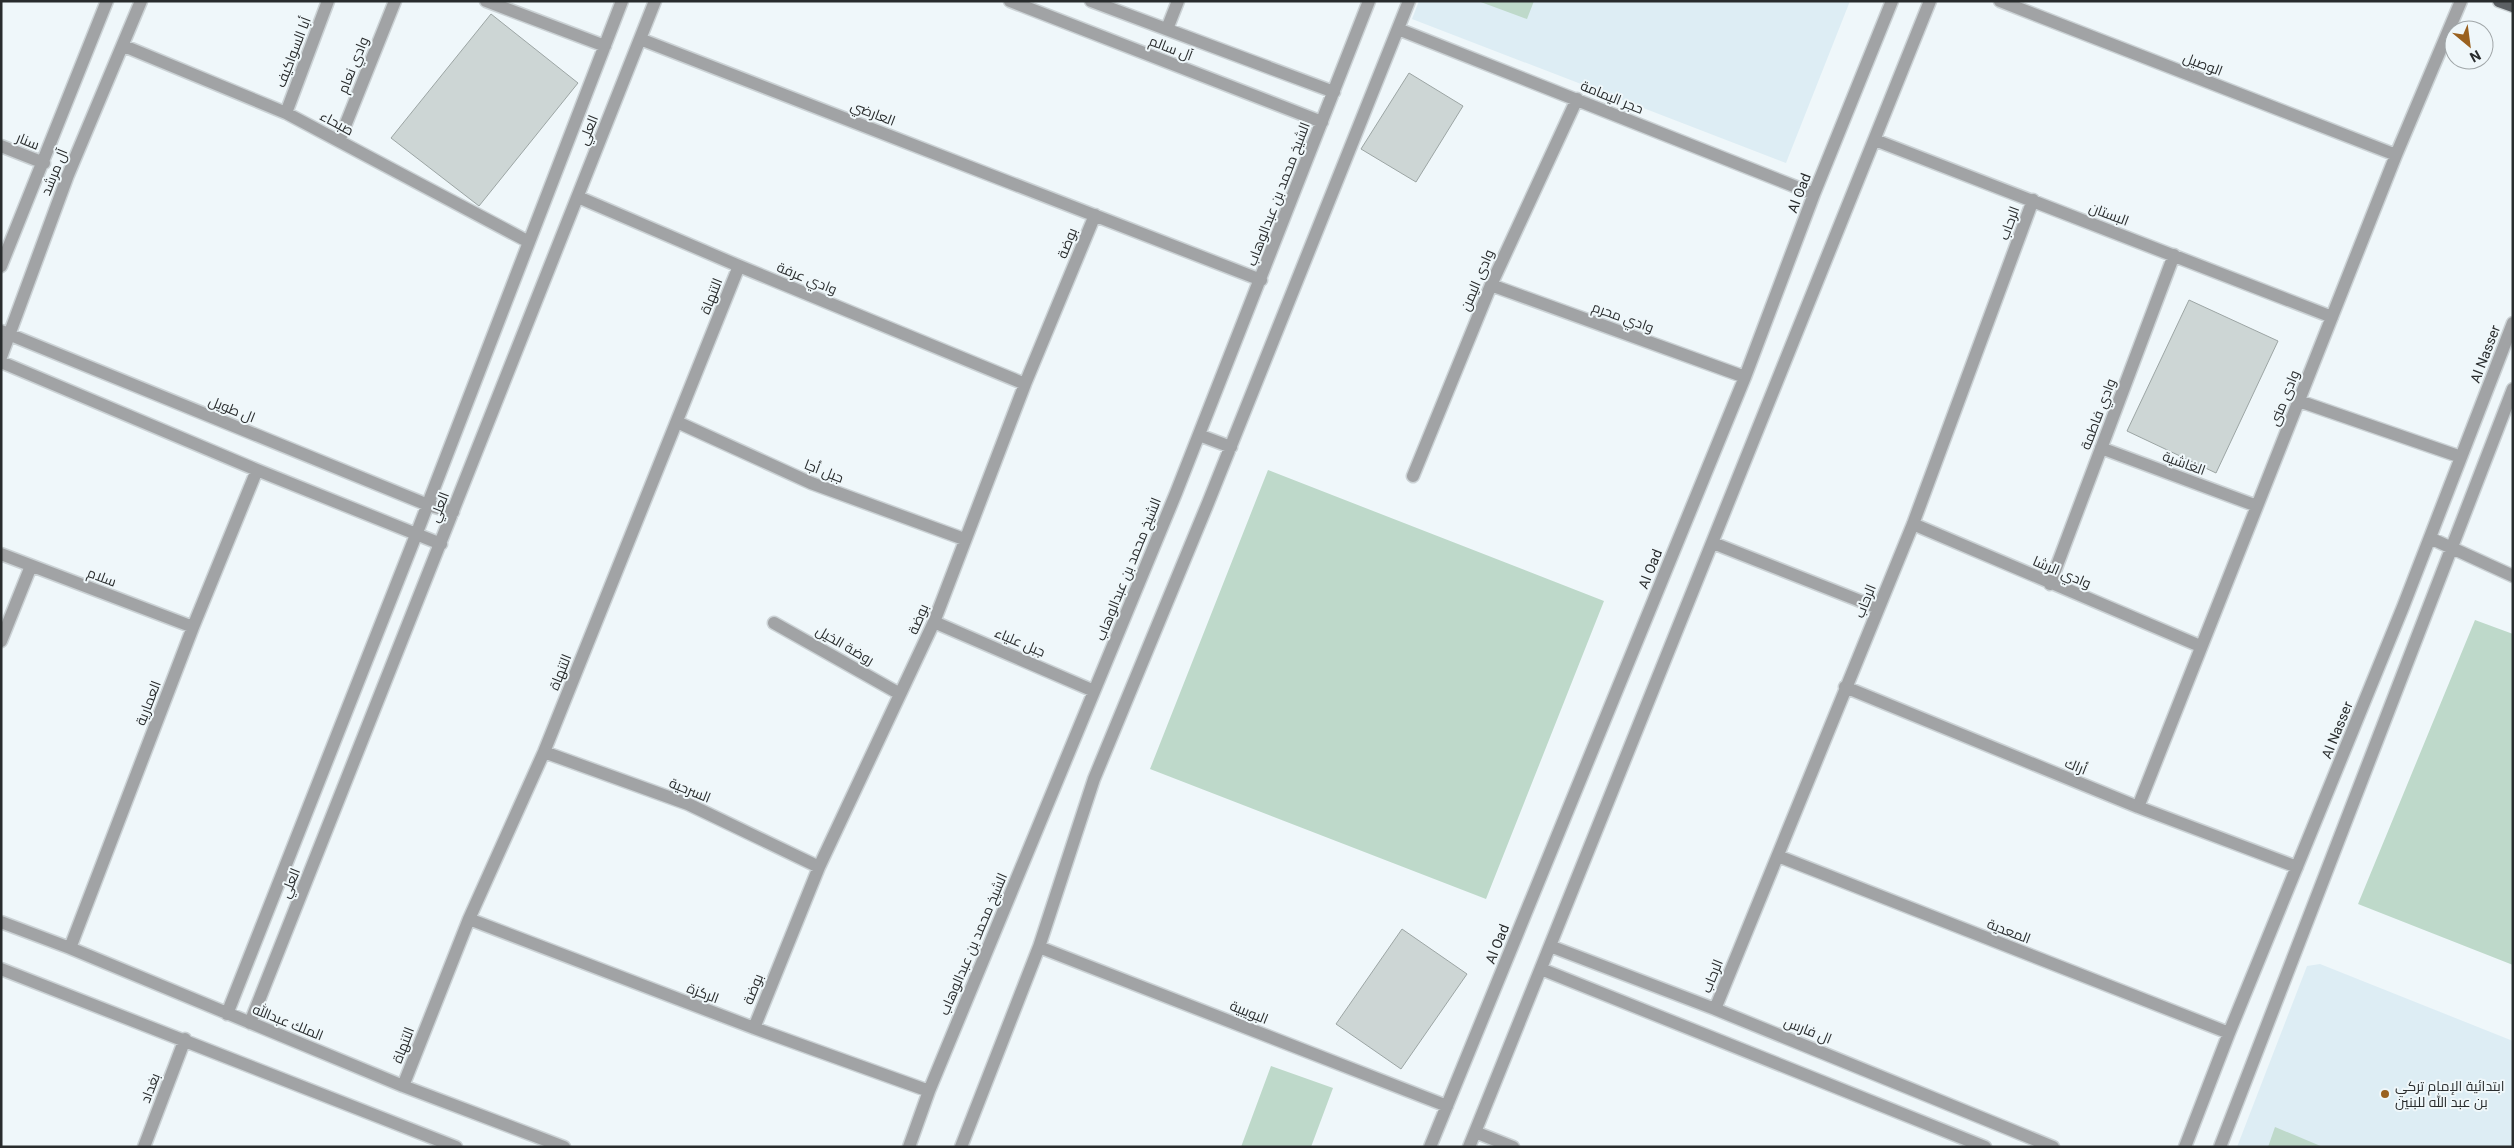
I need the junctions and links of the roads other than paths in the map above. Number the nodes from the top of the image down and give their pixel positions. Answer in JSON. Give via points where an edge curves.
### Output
{"nodes":[{"id":1,"x":107,"y":1,"type":"edge"},
{"id":2,"x":141,"y":1,"type":"edge"},
{"id":3,"x":328,"y":1,"type":"edge"},
{"id":4,"x":395,"y":1,"type":"edge"},
{"id":5,"x":486,"y":1,"type":"edge"},
{"id":6,"x":622,"y":1,"type":"edge"},
{"id":7,"x":655,"y":1,"type":"edge"},
{"id":8,"x":1010,"y":1,"type":"edge"},
{"id":9,"x":1091,"y":1,"type":"edge"},
{"id":10,"x":1178,"y":1,"type":"edge"},
{"id":11,"x":1369,"y":1,"type":"edge"},
{"id":12,"x":1409,"y":1,"type":"edge"},
{"id":13,"x":1892,"y":1,"type":"edge"},
{"id":14,"x":1930,"y":1,"type":"edge"},
{"id":15,"x":2000,"y":1,"type":"edge"},
{"id":16,"x":2461,"y":1,"type":"edge"},
{"id":17,"x":2499,"y":1,"type":"edge"},
{"id":18,"x":2513,"y":6,"type":"edge"},
{"id":19,"x":1167,"y":29,"type":"junction"},
{"id":20,"x":1398,"y":29,"type":"junction"},
{"id":21,"x":640,"y":39,"type":"junction"},
{"id":22,"x":124,"y":46,"type":"junction"},
{"id":23,"x":605,"y":46,"type":"junction"},
{"id":24,"x":1334,"y":92,"type":"junction"},
{"id":25,"x":1577,"y":99,"type":"junction"},
{"id":26,"x":286,"y":113,"type":"junction"},
{"id":27,"x":1322,"y":122,"type":"junction"},
{"id":28,"x":1875,"y":140,"type":"junction"},
{"id":29,"x":339,"y":141,"type":"junction"},
{"id":30,"x":1,"y":146,"type":"edge"},
{"id":31,"x":2396,"y":154,"type":"junction"},
{"id":32,"x":44,"y":163,"type":"junction"},
{"id":33,"x":1814,"y":194,"type":"junction"},
{"id":34,"x":578,"y":197,"type":"junction"},
{"id":35,"x":2034,"y":200,"type":"junction"},
{"id":36,"x":1095,"y":215,"type":"junction"},
{"id":37,"x":529,"y":242,"type":"junction"},
{"id":38,"x":2174,"y":255,"type":"junction"},
{"id":39,"x":1,"y":266,"type":"edge"},
{"id":40,"x":739,"y":266,"type":"junction"},
{"id":41,"x":1262,"y":280,"type":"junction"},
{"id":42,"x":1491,"y":285,"type":"junction"},
{"id":43,"x":2332,"y":317,"type":"junction"},
{"id":44,"x":2513,"y":323,"type":"edge"},
{"id":45,"x":5,"y":332,"type":"edge"},
{"id":46,"x":1,"y":357,"type":"edge"},
{"id":47,"x":1,"y":362,"type":"edge"},
{"id":48,"x":1745,"y":377,"type":"junction"},
{"id":49,"x":1026,"y":384,"type":"junction"},
{"id":50,"x":2513,"y":389,"type":"edge"},
{"id":51,"x":2299,"y":400,"type":"junction"},
{"id":52,"x":677,"y":422,"type":"junction"},
{"id":53,"x":1199,"y":435,"type":"junction"},
{"id":54,"x":1231,"y":446,"type":"junction"},
{"id":55,"x":2100,"y":448,"type":"junction"},
{"id":56,"x":2461,"y":457,"type":"junction"},
{"id":57,"x":257,"y":470,"type":"junction"},
{"id":58,"x":1413,"y":476,"type":"dead end"},
{"id":59,"x":428,"y":504,"type":"junction"},
{"id":60,"x":2257,"y":506,"type":"junction"},
{"id":61,"x":453,"y":512,"type":"junction"},
{"id":62,"x":1913,"y":524,"type":"junction"},
{"id":63,"x":416,"y":535,"type":"junction"},
{"id":64,"x":2430,"y":538,"type":"junction"},
{"id":65,"x":964,"y":539,"type":"junction"},
{"id":66,"x":1713,"y":543,"type":"junction"},
{"id":67,"x":441,"y":544,"type":"junction"},
{"id":68,"x":2450,"y":547,"type":"junction"},
{"id":69,"x":1,"y":554,"type":"edge"},
{"id":70,"x":31,"y":566,"type":"junction"},
{"id":71,"x":2513,"y":576,"type":"edge"},
{"id":72,"x":2050,"y":584,"type":"junction"},
{"id":73,"x":1878,"y":608,"type":"junction"},
{"id":74,"x":934,"y":622,"type":"junction"},
{"id":75,"x":774,"y":623,"type":"dead end"},
{"id":76,"x":193,"y":627,"type":"junction"},
{"id":77,"x":1,"y":642,"type":"edge"},
{"id":78,"x":2200,"y":646,"type":"junction"},
{"id":79,"x":1846,"y":687,"type":"junction"},
{"id":80,"x":1094,"y":690,"type":"junction"},
{"id":81,"x":900,"y":694,"type":"junction"},
{"id":82,"x":544,"y":752,"type":"junction"},
{"id":83,"x":2138,"y":807,"type":"junction"},
{"id":84,"x":1778,"y":856,"type":"junction"},
{"id":85,"x":819,"y":867,"type":"junction"},
{"id":86,"x":2296,"y":867,"type":"junction"},
{"id":87,"x":469,"y":919,"type":"junction"},
{"id":88,"x":1,"y":922,"type":"edge"},
{"id":89,"x":1550,"y":946,"type":"junction"},
{"id":90,"x":1039,"y":947,"type":"junction"},
{"id":91,"x":70,"y":948,"type":"junction"},
{"id":92,"x":1,"y":969,"type":"edge"},
{"id":93,"x":1541,"y":969,"type":"junction"},
{"id":94,"x":1715,"y":1009,"type":"junction"},
{"id":95,"x":227,"y":1014,"type":"junction"},
{"id":96,"x":250,"y":1023,"type":"junction"},
{"id":97,"x":754,"y":1028,"type":"junction"},
{"id":98,"x":2229,"y":1033,"type":"junction"},
{"id":99,"x":185,"y":1039,"type":"junction"},
{"id":100,"x":404,"y":1086,"type":"junction"},
{"id":101,"x":928,"y":1091,"type":"junction"},
{"id":102,"x":1447,"y":1106,"type":"junction"},
{"id":103,"x":1474,"y":1132,"type":"junction"},
{"id":104,"x":144,"y":1147,"type":"edge"},
{"id":105,"x":456,"y":1147,"type":"edge"},
{"id":106,"x":564,"y":1147,"type":"edge"},
{"id":107,"x":909,"y":1147,"type":"edge"},
{"id":108,"x":961,"y":1147,"type":"edge"},
{"id":109,"x":1430,"y":1147,"type":"edge"},
{"id":110,"x":1469,"y":1147,"type":"edge"},
{"id":111,"x":1513,"y":1147,"type":"edge"},
{"id":112,"x":1985,"y":1147,"type":"edge"},
{"id":113,"x":2052,"y":1147,"type":"edge"},
{"id":114,"x":2185,"y":1147,"type":"edge"},
{"id":115,"x":2220,"y":1147,"type":"edge"}],
"edges":[{"from":1,"to":32,"type":"street","name":"آل مرشد"},
{"from":2,"to":22,"type":"street","name":"آل مرشد"},
{"from":3,"to":26,"type":"street","name":"أبا السواكيف"},
{"from":4,"to":29,"type":"street","name":"وادي نعام"},
{"from":5,"to":23,"type":"street"},
{"from":6,"to":23,"type":"street","name":"العلي"},
{"from":7,"to":21,"type":"street","name":"العلي"},
{"from":8,"to":27,"type":"street","name":"آل سالم"},
{"from":9,"to":19,"type":"street","name":"آل سالم"},
{"from":10,"to":19,"type":"street"},
{"from":11,"to":24,"type":"street","name":"الشيخ محمد بن عبدالوهاب"},
{"from":12,"to":20,"type":"street"},
{"from":13,"to":33,"type":"street","name":"Al Oad"},
{"from":14,"to":28,"type":"street"},
{"from":15,"to":31,"type":"street","name":"الوصيل"},
{"from":16,"to":31,"type":"street","name":"وادى منى"},
{"from":17,"to":18,"type":"main road"},
{"from":19,"to":24,"type":"street","name":"آل سالم"},
{"from":20,"to":25,"type":"street","name":"حجر اليمامة"},
{"from":20,"to":54,"type":"street"},
{"from":21,"to":34,"type":"street","name":"العلي"},
{"from":21,"to":36,"type":"street","name":"العارضي"},
{"from":22,"to":26,"type":"street","name":"صبحاء"},
{"from":22,"to":45,"type":"street","name":"آل مرشد"},
{"from":23,"to":37,"type":"street","name":"العلي"},
{"from":24,"to":27,"type":"street","name":"الشيخ محمد بن عبدالوهاب"},
{"from":25,"to":33,"type":"street","name":"حجر اليمامة"},
{"from":25,"to":42,"type":"street","name":"وادى اليمن"},
{"from":26,"to":29,"type":"street","name":"صبحاء"},
{"from":27,"to":41,"type":"street","name":"الشيخ محمد بن عبدالوهاب"},
{"from":28,"to":35,"type":"street","name":"البستان"},
{"from":28,"to":66,"type":"street"},
{"from":29,"to":37,"type":"street","name":"صبحاء"},
{"from":30,"to":32,"type":"street","name":"سنار"},
{"from":31,"to":43,"type":"street","name":"وادى منى"},
{"from":32,"to":39,"type":"street","name":"آل مرشد"},
{"from":33,"to":48,"type":"street","name":"Al Oad"},
{"from":34,"to":40,"type":"street","name":"وادي عرفة"},
{"from":34,"to":61,"type":"street","name":"العلي"},
{"from":35,"to":38,"type":"street","name":"البستان"},
{"from":35,"to":62,"type":"street","name":"الرحاب"},
{"from":36,"to":41,"type":"street","name":"العارضي"},
{"from":36,"to":49,"type":"street","name":"بوضة"},
{"from":37,"to":59,"type":"street","name":"العلي"},
{"from":38,"to":43,"type":"street","name":"البستان"},
{"from":38,"to":55,"type":"street","name":"وادي فاطمة"},
{"from":40,"to":49,"type":"street","name":"وادي عرفة"},
{"from":40,"to":52,"type":"street","name":"التنهاة"},
{"from":41,"to":53,"type":"street","name":"الشيخ محمد بن عبدالوهاب"},
{"from":42,"to":48,"type":"street","name":"وادي محرم"},
{"from":42,"to":58,"type":"street","name":"وادى اليمن"},
{"from":43,"to":51,"type":"street","name":"وادى منى"},
{"from":44,"to":56,"type":"street","name":"Al Nasser"},
{"from":45,"to":46,"type":"street","name":"آل مرشد"},
{"from":45,"to":59,"type":"street","name":"ال طويل"},
{"from":47,"to":57,"type":"street"},
{"from":48,"to":102,"type":"street","name":"Al Oad"},
{"from":49,"to":65,"type":"street","name":"بوضة"},
{"from":50,"to":68,"type":"street"},
{"from":51,"to":56,"type":"street"},
{"from":51,"to":60,"type":"street","name":"وادى منى"},
{"from":52,"to":65,"type":"street","name":"جبل أجا","via":[[811,483]]},
{"from":52,"to":82,"type":"street","name":"التنهاة"},
{"from":53,"to":54,"type":"street"},
{"from":53,"to":80,"type":"street","name":"الشيخ محمد بن عبدالوهاب"},
{"from":54,"to":90,"type":"street","via":[[1094,779]]},
{"from":55,"to":60,"type":"street","name":"الغاشية"},
{"from":55,"to":72,"type":"street","name":"وادي فاطمة"},
{"from":56,"to":64,"type":"street","name":"Al Nasser"},
{"from":57,"to":63,"type":"street"},
{"from":57,"to":76,"type":"street","name":"العمارية"},
{"from":59,"to":61,"type":"street","name":"ال طويل"},
{"from":59,"to":63,"type":"street","name":"العلي"},
{"from":60,"to":78,"type":"street","name":"وادى منى"},
{"from":61,"to":67,"type":"street","name":"العلي"},
{"from":62,"to":72,"type":"street","name":"وادي الرشا"},
{"from":62,"to":73,"type":"street","name":"الرحاب"},
{"from":63,"to":67,"type":"street"},
{"from":63,"to":95,"type":"street","name":"العلي"},
{"from":64,"to":68,"type":"street"},
{"from":64,"to":86,"type":"street","name":"Al Nasser"},
{"from":65,"to":74,"type":"street","name":"بوضة"},
{"from":66,"to":73,"type":"street"},
{"from":66,"to":89,"type":"street"},
{"from":67,"to":96,"type":"street","name":"العلي"},
{"from":68,"to":71,"type":"street"},
{"from":68,"to":115,"type":"street"},
{"from":69,"to":70,"type":"street","name":"سلام"},
{"from":70,"to":76,"type":"street","name":"سلام"},
{"from":70,"to":77,"type":"street"},
{"from":72,"to":78,"type":"street","name":"وادي الرشا"},
{"from":73,"to":79,"type":"street","name":"الرحاب"},
{"from":74,"to":80,"type":"street","name":"جبل علياء"},
{"from":74,"to":81,"type":"street","name":"بوضة"},
{"from":75,"to":81,"type":"street","name":"روضة الخيل"},
{"from":76,"to":91,"type":"street","name":"العمارية"},
{"from":78,"to":83,"type":"street","name":"وادى منى"},
{"from":79,"to":83,"type":"street","name":"أراك"},
{"from":79,"to":84,"type":"street","name":"الرحاب"},
{"from":80,"to":101,"type":"street","name":"الشيخ محمد بن عبدالوهاب"},
{"from":81,"to":85,"type":"street","name":"بوضة"},
{"from":82,"to":85,"type":"street","name":"السرحية","via":[[688,804]]},
{"from":82,"to":87,"type":"street","name":"التنهاة"},
{"from":83,"to":86,"type":"street","name":"أراك"},
{"from":84,"to":94,"type":"street","name":"الرحاب"},
{"from":84,"to":98,"type":"street","name":"المعدية"},
{"from":85,"to":97,"type":"street","name":"بوضة"},
{"from":86,"to":98,"type":"street","name":"Al Nasser"},
{"from":87,"to":97,"type":"street","name":"الركزة"},
{"from":87,"to":100,"type":"street","name":"التنهاة"},
{"from":88,"to":91,"type":"street","name":"الملك عبدالله"},
{"from":89,"to":93,"type":"street"},
{"from":89,"to":94,"type":"street","name":"ال فارس"},
{"from":90,"to":102,"type":"street","name":"البويبية"},
{"from":90,"to":108,"type":"street"},
{"from":91,"to":95,"type":"street","name":"الملك عبدالله"},
{"from":92,"to":99,"type":"street"},
{"from":93,"to":103,"type":"street"},
{"from":93,"to":112,"type":"street"},
{"from":94,"to":113,"type":"street","name":"ال فارس"},
{"from":95,"to":96,"type":"street","name":"الملك عبدالله"},
{"from":96,"to":100,"type":"street","name":"الملك عبدالله"},
{"from":97,"to":101,"type":"street","name":"الركزة"},
{"from":98,"to":114,"type":"street","name":"Al Nasser"},
{"from":99,"to":104,"type":"street","name":"بغداد"},
{"from":99,"to":105,"type":"street"},
{"from":100,"to":106,"type":"street","name":"الملك عبدالله"},
{"from":101,"to":107,"type":"street","name":"الشيخ محمد بن عبدالوهاب"},
{"from":102,"to":109,"type":"street","name":"Al Oad"},
{"from":103,"to":110,"type":"street"},
{"from":103,"to":111,"type":"street"}]}
